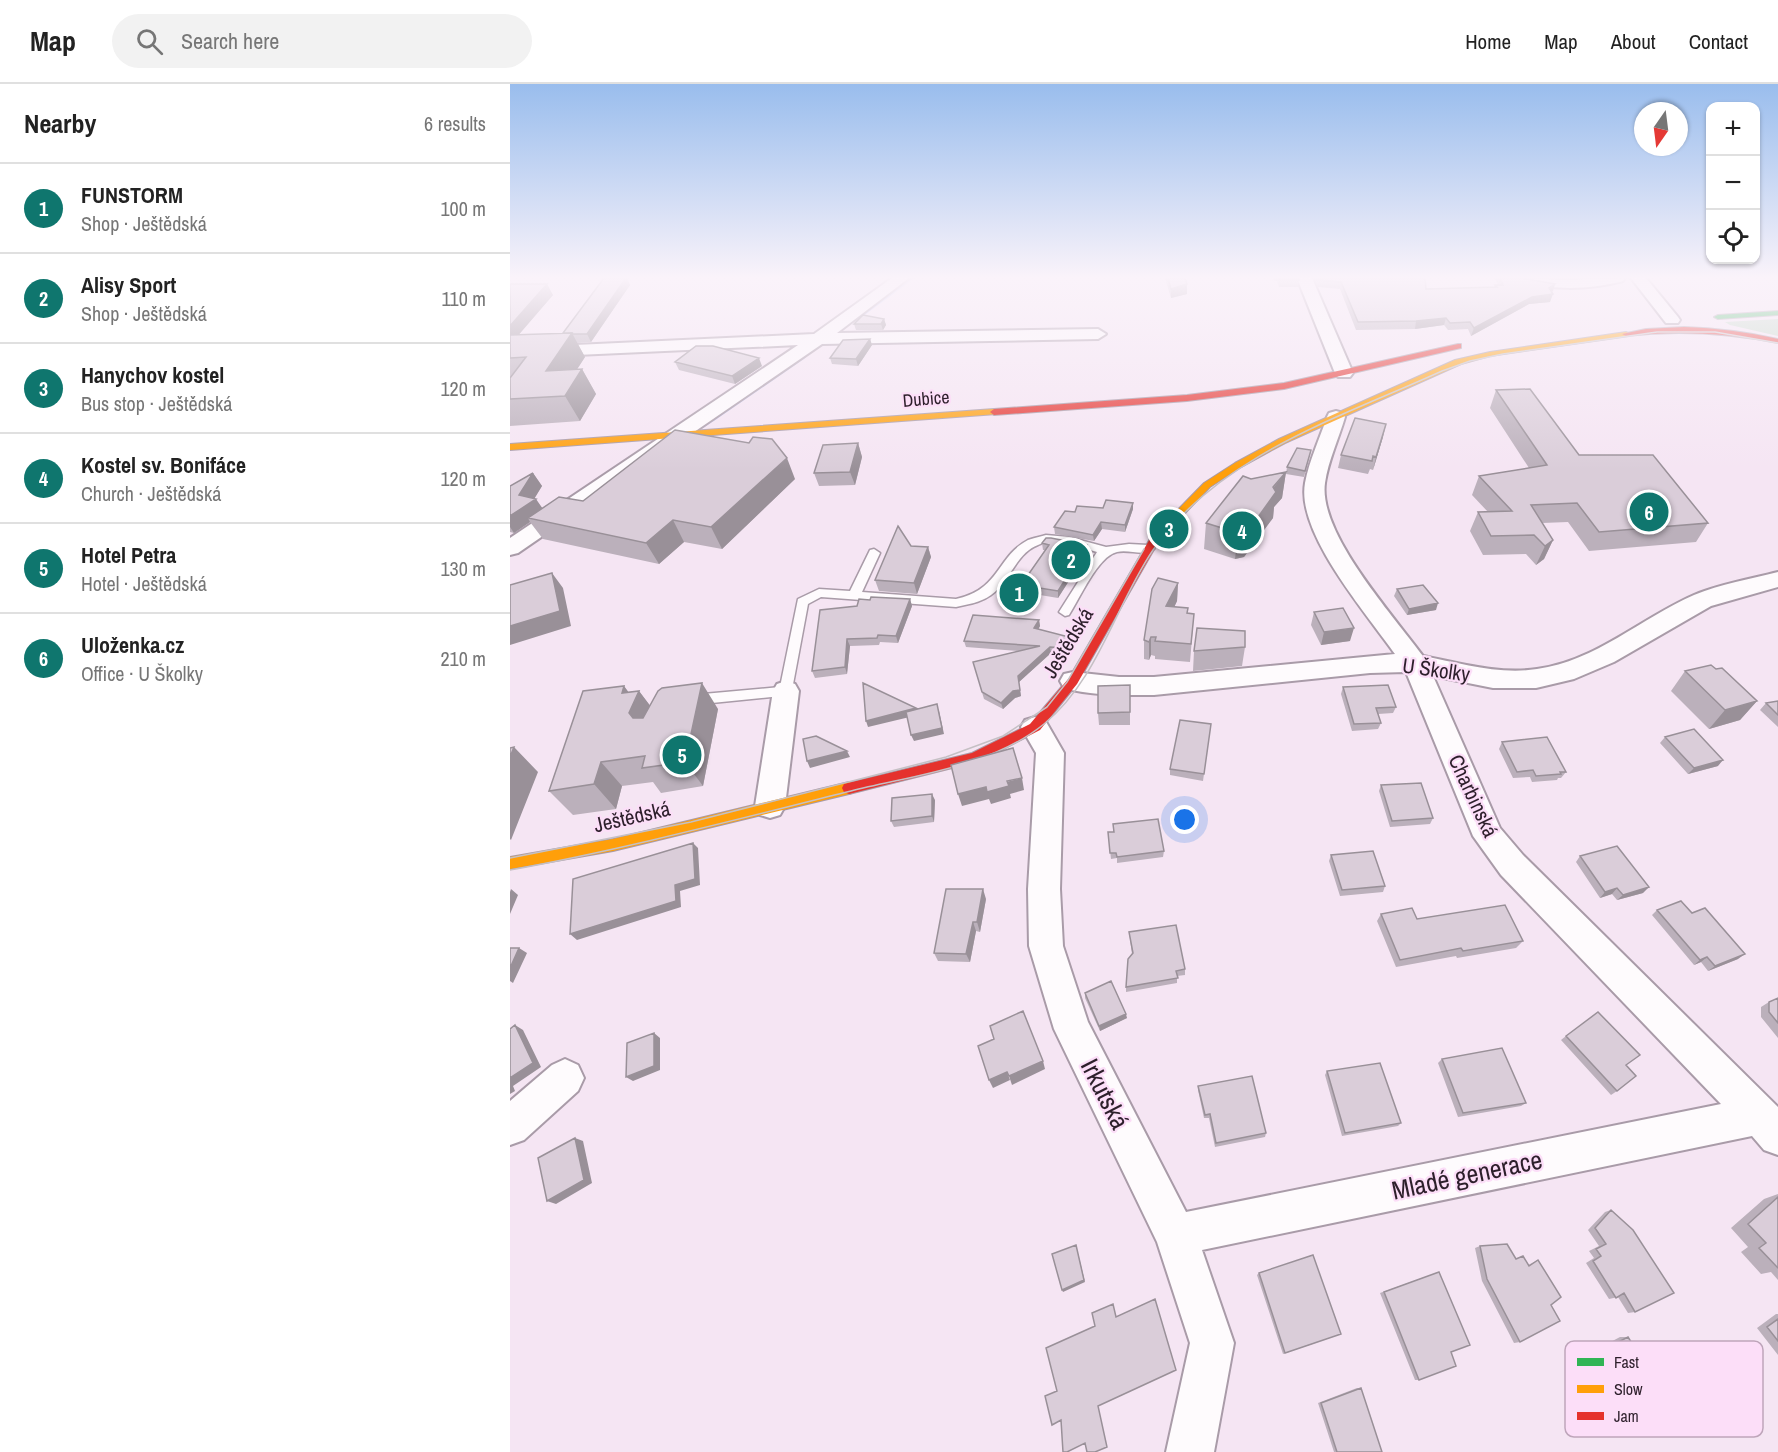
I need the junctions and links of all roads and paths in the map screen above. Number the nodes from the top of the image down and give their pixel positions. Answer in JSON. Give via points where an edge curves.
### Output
{"nodes":[{"id":1,"x":756,"y":342,"type":"edge"},
{"id":2,"x":814,"y":342,"type":"edge"},
{"id":3,"x":1331,"y":342,"type":"edge"},
{"id":4,"x":1475,"y":342,"type":"dead end"},
{"id":5,"x":1569,"y":342,"type":"edge"},
{"id":6,"x":510,"y":353,"type":"edge"},
{"id":7,"x":1344,"y":373,"type":"junction"},
{"id":8,"x":1336,"y":417,"type":"junction"},
{"id":9,"x":679,"y":434,"type":"junction"},
{"id":10,"x":510,"y":447,"type":"edge"},
{"id":11,"x":510,"y":548,"type":"edge"},
{"id":12,"x":1148,"y":549,"type":"junction"},
{"id":13,"x":1106,"y":550,"type":"junction"},
{"id":14,"x":874,"y":553,"type":"dead end"},
{"id":15,"x":1778,"y":579,"type":"edge"},
{"id":16,"x":854,"y":595,"type":"junction"},
{"id":17,"x":1065,"y":612,"type":"dead end"},
{"id":18,"x":1414,"y":663,"type":"junction"},
{"id":19,"x":1073,"y":681,"type":"junction"},
{"id":20,"x":786,"y":691,"type":"junction"},
{"id":21,"x":682,"y":702,"type":"edge"},
{"id":22,"x":1035,"y":728,"type":"junction"},
{"id":23,"x":770,"y":806,"type":"junction"},
{"id":24,"x":510,"y":863,"type":"edge"},
{"id":25,"x":565,"y":1078,"type":"dead end"},
{"id":26,"x":510,"y":1126,"type":"edge"},
{"id":27,"x":1769,"y":1126,"type":"edge"},
{"id":28,"x":1176,"y":1235,"type":"junction"},
{"id":29,"x":1190,"y":1452,"type":"edge"}],
"edges":[{"from":1,"to":6,"type":"street"},
{"from":2,"to":9,"type":"street"},
{"from":3,"to":7,"type":"street"},
{"from":4,"to":7,"type":"street"},
{"from":5,"to":8,"type":"street","name":"Ještědská","via":[[1458,362]]},
{"from":7,"to":9,"type":"street","name":"Dubice","via":[[1284,386],[1187,398]]},
{"from":8,"to":12,"type":"street","name":"Ještědská","via":[[1282,441],[1207,485]]},
{"from":8,"to":18,"type":"street","name":"Charbinská","via":[[1315,483],[1315,508],[1341,561]]},
{"from":9,"to":10,"type":"street","name":"Dubice"},
{"from":9,"to":11,"type":"street"},
{"from":12,"to":13,"type":"lane","via":[[1117,546]]},
{"from":12,"to":19,"type":"street","name":"Ještědská"},
{"from":13,"to":16,"type":"lane","via":[[1074,542],[1036,541],[1027,545],[992,590],[970,602]]},
{"from":13,"to":17,"type":"lane"},
{"from":14,"to":16,"type":"lane"},
{"from":15,"to":18,"type":"street","name":"U Školky","via":[[1703,600],[1605,656],[1545,677],[1493,679]]},
{"from":16,"to":20,"type":"lane","via":[[819,593],[802,603]]},
{"from":18,"to":19,"type":"street","name":"U Školky","via":[[1154,686]]},
{"from":18,"to":27,"type":"street","name":"Charbinská","via":[[1488,836]]},
{"from":19,"to":22,"type":"street","name":"Ještědská"},
{"from":20,"to":21,"type":"lane"},
{"from":20,"to":23,"type":"street"},
{"from":22,"to":23,"type":"street","name":"Ještědská","via":[[975,757]]},
{"from":22,"to":28,"type":"street","name":"Irkutská","via":[[1050,753],[1044,889],[1046,946],[1072,1029]]},
{"from":23,"to":24,"type":"street","name":"Ještědská","via":[[613,844]]},
{"from":25,"to":26,"type":"street"},
{"from":27,"to":28,"type":"street","name":"Mladé generace"},
{"from":28,"to":29,"type":"street","name":"Irkutská","via":[[1212,1343]]}]}
